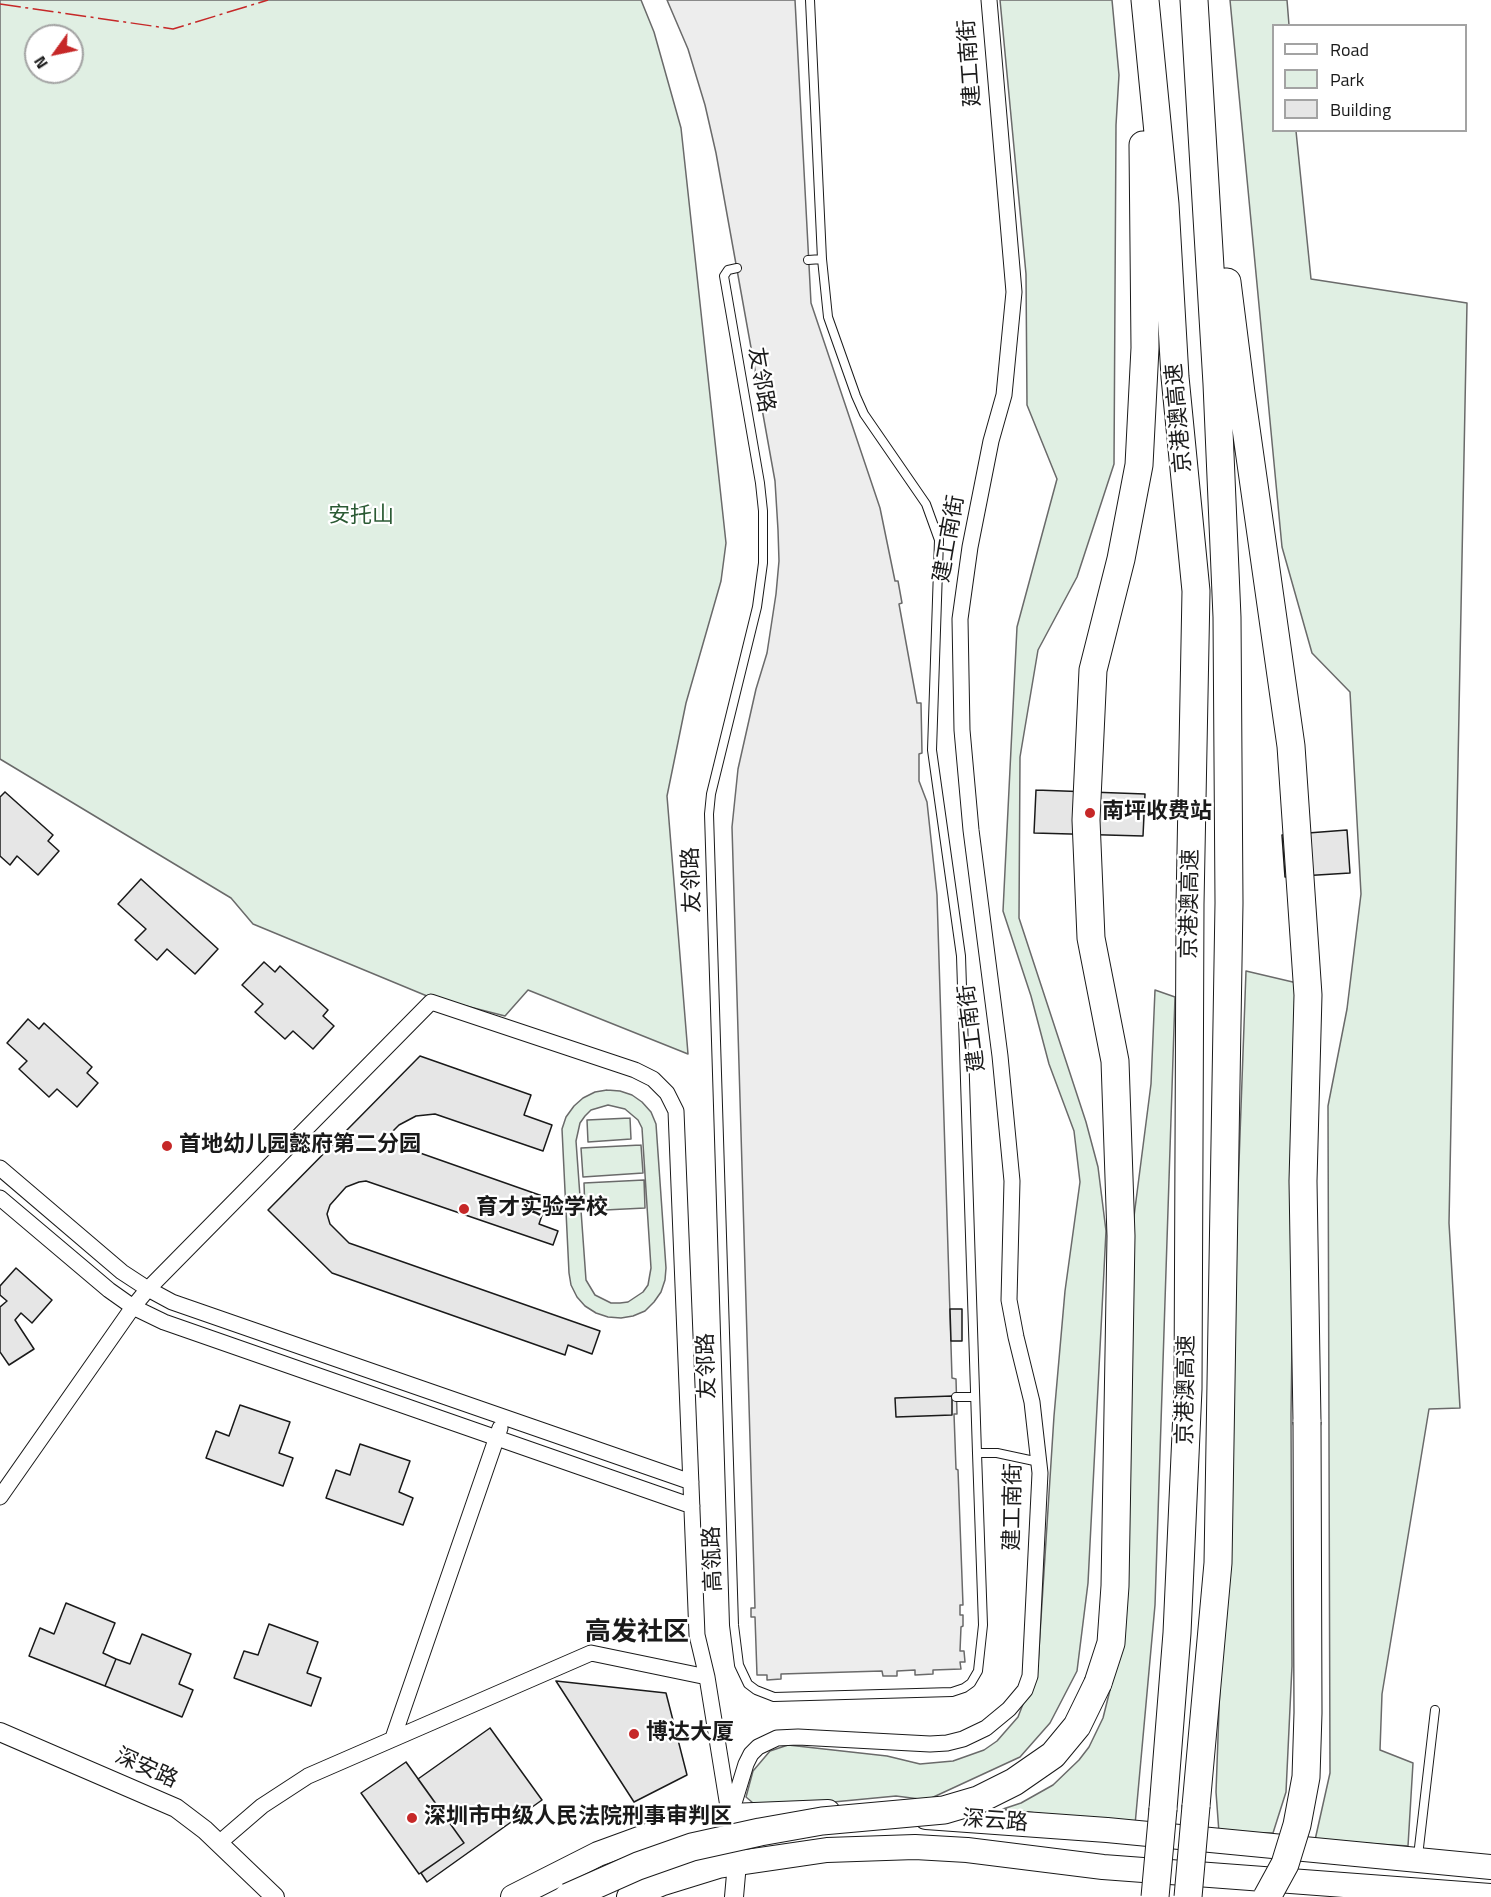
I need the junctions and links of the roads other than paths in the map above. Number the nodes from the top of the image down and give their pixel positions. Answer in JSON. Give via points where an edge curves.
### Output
{"nodes":[{"id":1,"x":810,"y":0,"type":"edge"},
{"id":2,"x":989,"y":0,"type":"edge"},
{"id":3,"x":1144,"y":0,"type":"edge"},
{"id":4,"x":1194,"y":0,"type":"edge"},
{"id":5,"x":822,"y":259,"type":"junction"},
{"id":6,"x":808,"y":260,"type":"dead end"},
{"id":7,"x":737,"y":268,"type":"dead end"},
{"id":8,"x":0,"y":1168,"type":"edge"},
{"id":9,"x":0,"y":1197,"type":"edge"},
{"id":10,"x":148,"y":1290,"type":"junction"},
{"id":11,"x":133,"y":1307,"type":"junction"},
{"id":12,"x":956,"y":1397,"type":"dead end"},
{"id":13,"x":975,"y":1397,"type":"junction"},
{"id":14,"x":504,"y":1417,"type":"junction"},
{"id":15,"x":497,"y":1438,"type":"junction"},
{"id":16,"x":977,"y":1453,"type":"junction"},
{"id":17,"x":1039,"y":1462,"type":"junction"},
{"id":18,"x":691,"y":1482,"type":"junction"},
{"id":19,"x":730,"y":1492,"type":"joint"},
{"id":20,"x":0,"y":1497,"type":"edge"},
{"id":21,"x":692,"y":1506,"type":"junction"},
{"id":22,"x":707,"y":1677,"type":"junction"},
{"id":23,"x":1435,"y":1710,"type":"dead end"},
{"id":24,"x":0,"y":1732,"type":"edge"},
{"id":25,"x":393,"y":1738,"type":"junction"},
{"id":26,"x":730,"y":1816,"type":"junction"},
{"id":27,"x":219,"y":1843,"type":"junction"},
{"id":28,"x":1417,"y":1861,"type":"junction"},
{"id":29,"x":737,"y":1863,"type":"junction"},
{"id":30,"x":1491,"y":1867,"type":"edge"},
{"id":31,"x":255,"y":1878,"type":"junction"},
{"id":32,"x":1491,"y":1896,"type":"edge"},
{"id":33,"x":266,"y":1897,"type":"edge"},
{"id":34,"x":275,"y":1897,"type":"edge"},
{"id":35,"x":513,"y":1897,"type":"edge"},
{"id":36,"x":568,"y":1897,"type":"edge"},
{"id":37,"x":629,"y":1897,"type":"edge"},
{"id":38,"x":734,"y":1897,"type":"edge"},
{"id":39,"x":1155,"y":1897,"type":"edge"},
{"id":40,"x":1188,"y":1897,"type":"edge"},
{"id":41,"x":1267,"y":1897,"type":"edge"}],
"edges":[{"from":1,"to":5,"type":"lane","name":"高瓴路"},
{"from":2,"to":17,"type":"street","name":"建工南街","via":[[1014,292],[1004,395],[970,547],[960,619],[962,730],[1012,1180],[1010,1300],[1032,1401]]},
{"from":3,"to":36,"type":"highway","bridge":true,"via":[[1145,348],[1139,465],[1121,559],[1093,670],[1086,820],[1092,938],[1115,1060],[1121,1236],[1111,1642],[1098,1683],[1077,1726],[1053,1755],[1014,1782],[978,1800],[944,1810],[822,1821],[693,1847]]},
{"from":3,"to":39,"type":"highway","name":"京港澳高速","bridge":true,"via":[[1165,204],[1175,377],[1196,591],[1188,1389],[1177,1633]]},
{"from":4,"to":40,"type":"highway","name":"京港澳高速","bridge":true,"via":[[1227,617],[1229,903],[1218,1563]]},
{"from":4,"to":41,"type":"highway","bridge":true,"via":[[1241,393],[1291,746],[1308,995],[1303,1181],[1306,1777],[1285,1864]]},
{"from":5,"to":6,"type":"lane"},
{"from":5,"to":13,"type":"lane","name":"高瓴路","via":[[828,317],[856,396],[864,414],[926,504],[939,540],[932,750],[961,956]]},
{"from":7,"to":19,"type":"lane","name":"友邻路","via":[[728,270],[724,276],[760,483],[764,545],[757,607],[709,814]]},
{"from":8,"to":10,"type":"street"},
{"from":9,"to":11,"type":"street"},
{"from":10,"to":11,"type":"street"},
{"from":10,"to":14,"type":"street"},
{"from":10,"to":18,"type":"street","via":[[431,1002],[635,1070],[653,1079],[667,1093],[676,1111]]},
{"from":11,"to":15,"type":"street","via":[[174,1326]]},
{"from":11,"to":20,"type":"street"},
{"from":12,"to":13,"type":"lane"},
{"from":13,"to":16,"type":"lane","name":"高瓴路"},
{"from":14,"to":15,"type":"street"},
{"from":14,"to":18,"type":"street"},
{"from":15,"to":21,"type":"street"},
{"from":15,"to":25,"type":"street"},
{"from":16,"to":17,"type":"lane","via":[[997,1452]]},
{"from":16,"to":19,"type":"lane","name":"高瓴路","via":[[981,1646],[976,1678],[958,1691],[782,1697],[765,1694],[748,1684],[736,1653]]},
{"from":17,"to":26,"type":"street","name":"建工南街","via":[[1030,1676],[1025,1690],[1009,1709],[986,1728],[947,1743],[777,1738],[751,1754]]},
{"from":18,"to":21,"type":"street"},
{"from":21,"to":22,"type":"street","via":[[697,1635]]},
{"from":22,"to":25,"type":"street","via":[[591,1653]]},
{"from":22,"to":26,"type":"street"},
{"from":23,"to":28,"type":"lane"},
{"from":24,"to":27,"type":"street","name":"深安路","via":[[176,1808]]},
{"from":25,"to":27,"type":"street","via":[[308,1776],[262,1806]]},
{"from":26,"to":28,"type":"main road","name":"深云路","via":[[858,1813],[1107,1830]]},
{"from":26,"to":29,"type":"street"},
{"from":26,"to":35,"type":"main road","name":"深云路","via":[[634,1839]]},
{"from":27,"to":31,"type":"street","name":"深安路"},
{"from":28,"to":30,"type":"main road","name":"深云路"},
{"from":29,"to":32,"type":"main road","name":"深云路","via":[[827,1850],[915,1847],[1103,1867]]},
{"from":29,"to":37,"type":"main road","name":"深云路","via":[[693,1873]]},
{"from":29,"to":38,"type":"street"},
{"from":31,"to":33,"type":"street"},
{"from":31,"to":34,"type":"street","name":"深安路"}]}
